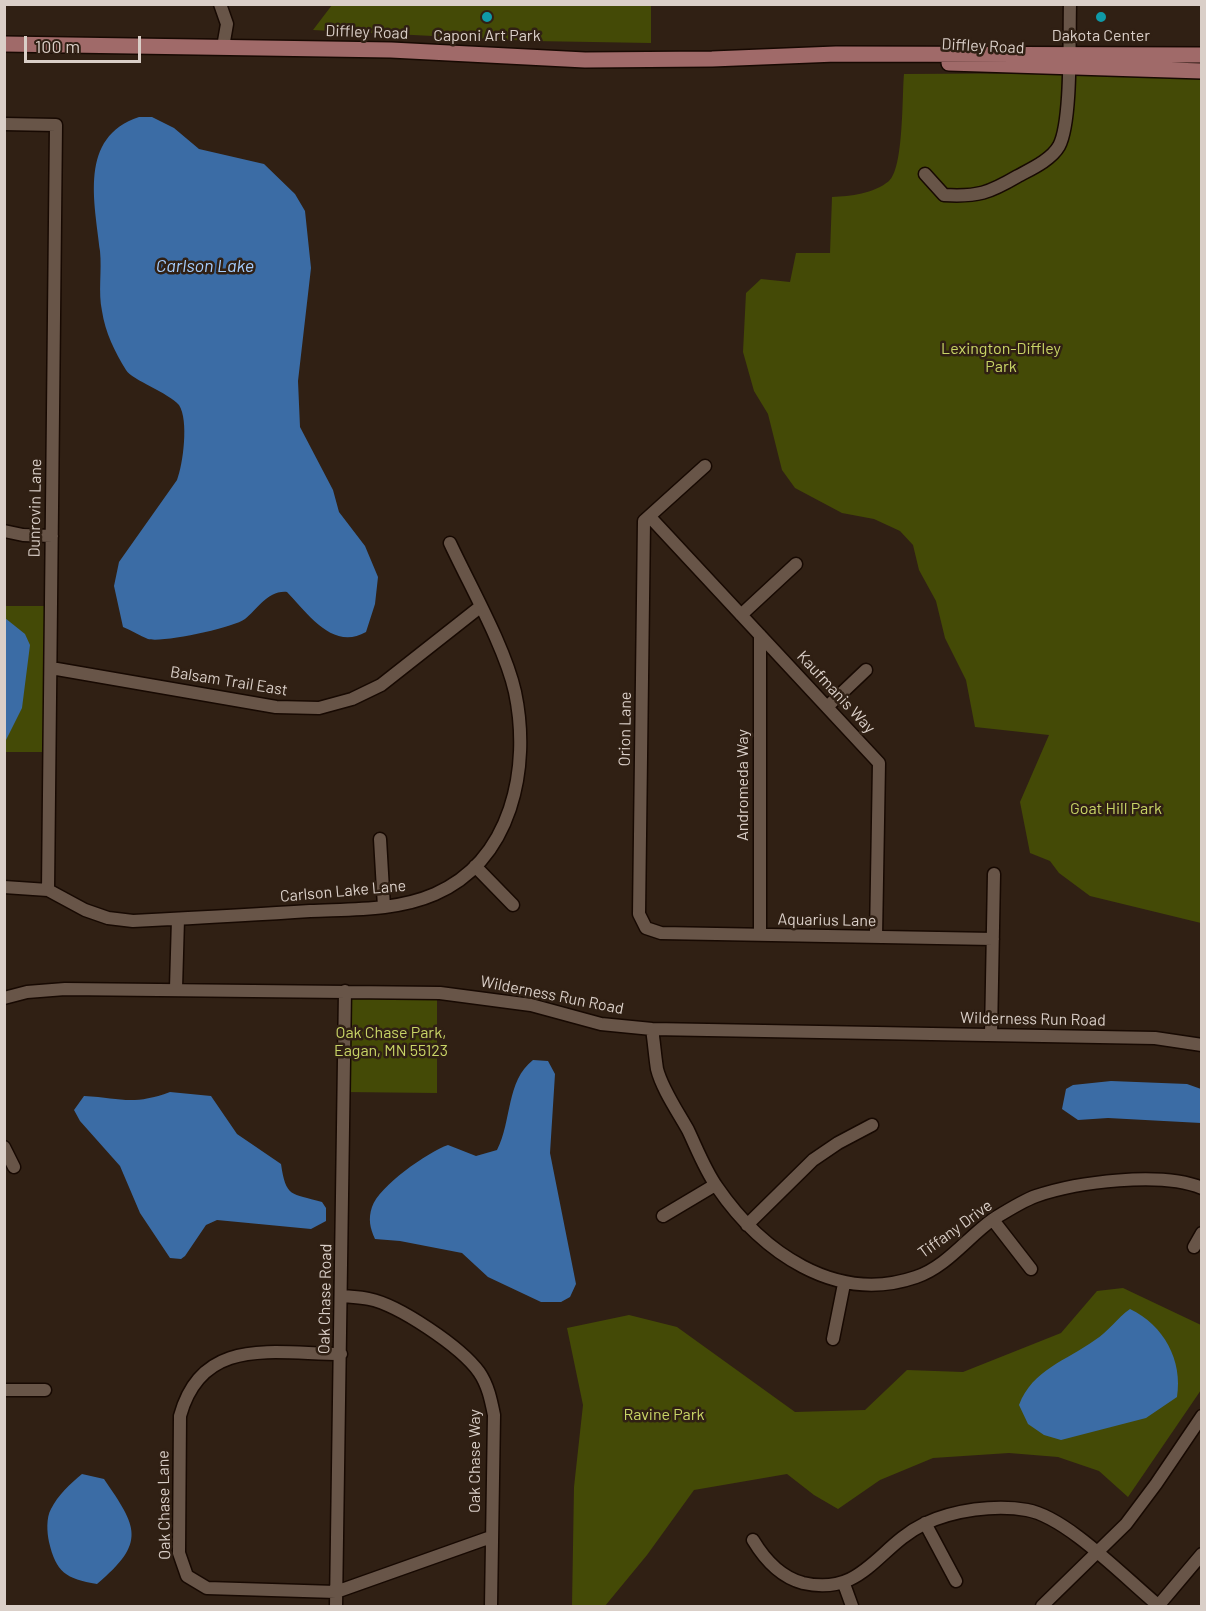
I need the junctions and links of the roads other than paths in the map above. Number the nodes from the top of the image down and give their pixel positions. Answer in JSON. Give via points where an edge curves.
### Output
{"nodes":[{"id":1,"x":220,"y":4,"type":"edge"},
{"id":2,"x":1070,"y":4,"type":"edge"},
{"id":3,"x":4,"y":44,"type":"edge"},
{"id":4,"x":223,"y":47,"type":"junction"},
{"id":5,"x":1202,"y":55,"type":"edge"},
{"id":6,"x":1069,"y":61,"type":"junction"},
{"id":7,"x":1202,"y":71,"type":"edge"},
{"id":8,"x":4,"y":124,"type":"edge"},
{"id":9,"x":925,"y":174,"type":"dead end"},
{"id":10,"x":705,"y":466,"type":"dead end"},
{"id":11,"x":650,"y":517,"type":"junction"},
{"id":12,"x":4,"y":531,"type":"edge"},
{"id":13,"x":52,"y":536,"type":"junction"},
{"id":14,"x":450,"y":543,"type":"dead end"},
{"id":15,"x":796,"y":564,"type":"dead end"},
{"id":16,"x":480,"y":607,"type":"junction"},
{"id":17,"x":741,"y":615,"type":"junction"},
{"id":18,"x":760,"y":635,"type":"junction"},
{"id":19,"x":51,"y":668,"type":"junction"},
{"id":20,"x":866,"y":670,"type":"dead end"},
{"id":21,"x":827,"y":707,"type":"junction"},
{"id":22,"x":380,"y":838,"type":"dead end"},
{"id":23,"x":476,"y":866,"type":"junction"},
{"id":24,"x":994,"y":874,"type":"dead end"},
{"id":25,"x":4,"y":887,"type":"edge"},
{"id":26,"x":48,"y":890,"type":"junction"},
{"id":27,"x":513,"y":905,"type":"dead end"},
{"id":28,"x":384,"y":907,"type":"junction"},
{"id":29,"x":178,"y":919,"type":"junction"},
{"id":30,"x":661,"y":933,"type":"joint"},
{"id":31,"x":760,"y":935,"type":"junction"},
{"id":32,"x":876,"y":937,"type":"junction"},
{"id":33,"x":993,"y":939,"type":"junction"},
{"id":34,"x":176,"y":988,"type":"junction"},
{"id":35,"x":345,"y":991,"type":"junction"},
{"id":36,"x":4,"y":998,"type":"edge"},
{"id":37,"x":652,"y":1029,"type":"junction"},
{"id":38,"x":991,"y":1035,"type":"junction"},
{"id":39,"x":1202,"y":1044,"type":"edge"},
{"id":40,"x":872,"y":1125,"type":"dead end"},
{"id":41,"x":4,"y":1147,"type":"edge"},
{"id":42,"x":14,"y":1167,"type":"dead end"},
{"id":43,"x":715,"y":1185,"type":"junction"},
{"id":44,"x":1202,"y":1188,"type":"edge"},
{"id":45,"x":663,"y":1216,"type":"dead end"},
{"id":46,"x":993,"y":1220,"type":"junction"},
{"id":47,"x":747,"y":1225,"type":"junction"},
{"id":48,"x":1202,"y":1233,"type":"edge"},
{"id":49,"x":1194,"y":1248,"type":"dead end"},
{"id":50,"x":1031,"y":1269,"type":"dead end"},
{"id":51,"x":844,"y":1284,"type":"junction"},
{"id":52,"x":342,"y":1296,"type":"junction"},
{"id":53,"x":833,"y":1339,"type":"dead end"},
{"id":54,"x":341,"y":1354,"type":"junction"},
{"id":55,"x":4,"y":1390,"type":"edge"},
{"id":56,"x":45,"y":1390,"type":"dead end"},
{"id":57,"x":1202,"y":1416,"type":"edge"},
{"id":58,"x":925,"y":1523,"type":"junction"},
{"id":59,"x":491,"y":1537,"type":"junction"},
{"id":60,"x":753,"y":1540,"type":"dead end"},
{"id":61,"x":1096,"y":1553,"type":"junction"},
{"id":62,"x":1202,"y":1554,"type":"edge"},
{"id":63,"x":956,"y":1581,"type":"dead end"},
{"id":64,"x":844,"y":1584,"type":"junction"},
{"id":65,"x":336,"y":1592,"type":"junction"},
{"id":66,"x":336,"y":1606,"type":"edge"},
{"id":67,"x":491,"y":1606,"type":"edge"},
{"id":68,"x":852,"y":1606,"type":"edge"},
{"id":69,"x":1042,"y":1606,"type":"edge"},
{"id":70,"x":1158,"y":1606,"type":"edge"}],
"edges":[{"from":1,"to":4,"type":"street","via":[[227,24]]},
{"from":2,"to":6,"type":"street"},
{"from":3,"to":4,"type":"main road","name":"Diffley Road"},
{"from":4,"to":6,"type":"main road","name":"Diffley Road","via":[[391,50],[585,60],[836,54]]},
{"from":5,"to":6,"type":"main road","name":"Diffley Road"},
{"from":6,"to":7,"type":"main road","name":"Diffley Road"},
{"from":6,"to":9,"type":"street","via":[[1065,126],[1058,147],[1044,162],[976,196],[944,195]]},
{"from":8,"to":13,"type":"street","name":"Dunrovin Lane","via":[[56,125]]},
{"from":10,"to":11,"type":"street"},
{"from":11,"to":17,"type":"street","name":"Kaufmanis Way"},
{"from":11,"to":30,"type":"street","name":"Orion Lane","via":[[644,521],[639,914],[646,928]]},
{"from":12,"to":13,"type":"street","via":[[23,536]]},
{"from":13,"to":19,"type":"street","name":"Dunrovin Lane"},
{"from":14,"to":16,"type":"street","name":"Carlson Lake Lane"},
{"from":15,"to":17,"type":"street"},
{"from":16,"to":19,"type":"street","name":"Balsam Trail East","via":[[381,685],[352,699],[319,708],[276,707]]},
{"from":16,"to":23,"type":"street","name":"Carlson Lake Lane","via":[[507,667],[519,719],[515,793],[495,842]]},
{"from":17,"to":18,"type":"street","name":"Kaufmanis Way"},
{"from":18,"to":21,"type":"street","name":"Kaufmanis Way"},
{"from":18,"to":31,"type":"street","name":"Andromeda Way"},
{"from":19,"to":26,"type":"street","name":"Dunrovin Lane"},
{"from":20,"to":21,"type":"street"},
{"from":21,"to":32,"type":"street","name":"Kaufmanis Way","via":[[879,763]]},
{"from":22,"to":28,"type":"street"},
{"from":23,"to":27,"type":"street"},
{"from":23,"to":28,"type":"street","name":"Carlson Lake Lane","via":[[435,894]]},
{"from":24,"to":33,"type":"street"},
{"from":25,"to":26,"type":"street","name":"Carlson Lake Lane"},
{"from":26,"to":29,"type":"street","name":"Carlson Lake Lane","via":[[108,918]]},
{"from":28,"to":29,"type":"street","name":"Carlson Lake Lane"},
{"from":29,"to":34,"type":"street"},
{"from":30,"to":31,"type":"street","name":"Aquarius Lane"},
{"from":31,"to":32,"type":"street","name":"Aquarius Lane"},
{"from":32,"to":33,"type":"street","name":"Aquarius Lane"},
{"from":33,"to":38,"type":"street"},
{"from":34,"to":35,"type":"street","name":"Wilderness Run Road"},
{"from":34,"to":36,"type":"street","name":"Wilderness Run Road","via":[[44,990]]},
{"from":35,"to":37,"type":"street","name":"Wilderness Run Road","via":[[482,996],[601,1024]]},
{"from":35,"to":52,"type":"street","name":"Oak Chase Road"},
{"from":37,"to":38,"type":"street","name":"Wilderness Run Road"},
{"from":37,"to":43,"type":"street","name":"Tiffany Drive","via":[[658,1071]]},
{"from":38,"to":39,"type":"street","name":"Wilderness Run Road","via":[[1155,1038]]},
{"from":40,"to":47,"type":"street","via":[[813,1160]]},
{"from":41,"to":42,"type":"street"},
{"from":43,"to":45,"type":"street"},
{"from":43,"to":47,"type":"street","name":"Tiffany Drive"},
{"from":44,"to":46,"type":"street","name":"Tiffany Drive","via":[[1162,1179],[1081,1185],[1034,1196]]},
{"from":46,"to":50,"type":"street"},
{"from":46,"to":51,"type":"street","name":"Tiffany Drive","via":[[943,1262],[918,1277],[881,1286]]},
{"from":47,"to":51,"type":"street","name":"Tiffany Drive","via":[[808,1270]]},
{"from":48,"to":49,"type":"street"},
{"from":51,"to":53,"type":"street"},
{"from":52,"to":54,"type":"street","name":"Oak Chase Road"},
{"from":52,"to":59,"type":"street","name":"Oak Chase Way","via":[[393,1307],[455,1346],[479,1372],[494,1415]]},
{"from":54,"to":65,"type":"street","name":"Oak Chase Road"},
{"from":54,"to":65,"type":"street","name":"Oak Chase Lane","via":[[238,1354],[214,1363],[195,1380],[180,1416],[179,1553],[187,1576],[207,1588]]},
{"from":55,"to":56,"type":"street"},
{"from":57,"to":61,"type":"street","via":[[1126,1524]]},
{"from":58,"to":61,"type":"street","via":[[966,1512],[1027,1509],[1064,1524]]},
{"from":58,"to":63,"type":"street"},
{"from":58,"to":64,"type":"street"},
{"from":59,"to":65,"type":"street","name":"Oak Chase Lane"},
{"from":59,"to":67,"type":"street","name":"Oak Chase Way"},
{"from":60,"to":64,"type":"street","via":[[765,1561],[792,1580],[819,1587]]},
{"from":61,"to":69,"type":"street"},
{"from":61,"to":70,"type":"street"},
{"from":62,"to":70,"type":"street"},
{"from":64,"to":68,"type":"street"},
{"from":65,"to":66,"type":"street","name":"Oak Chase Road"}]}
